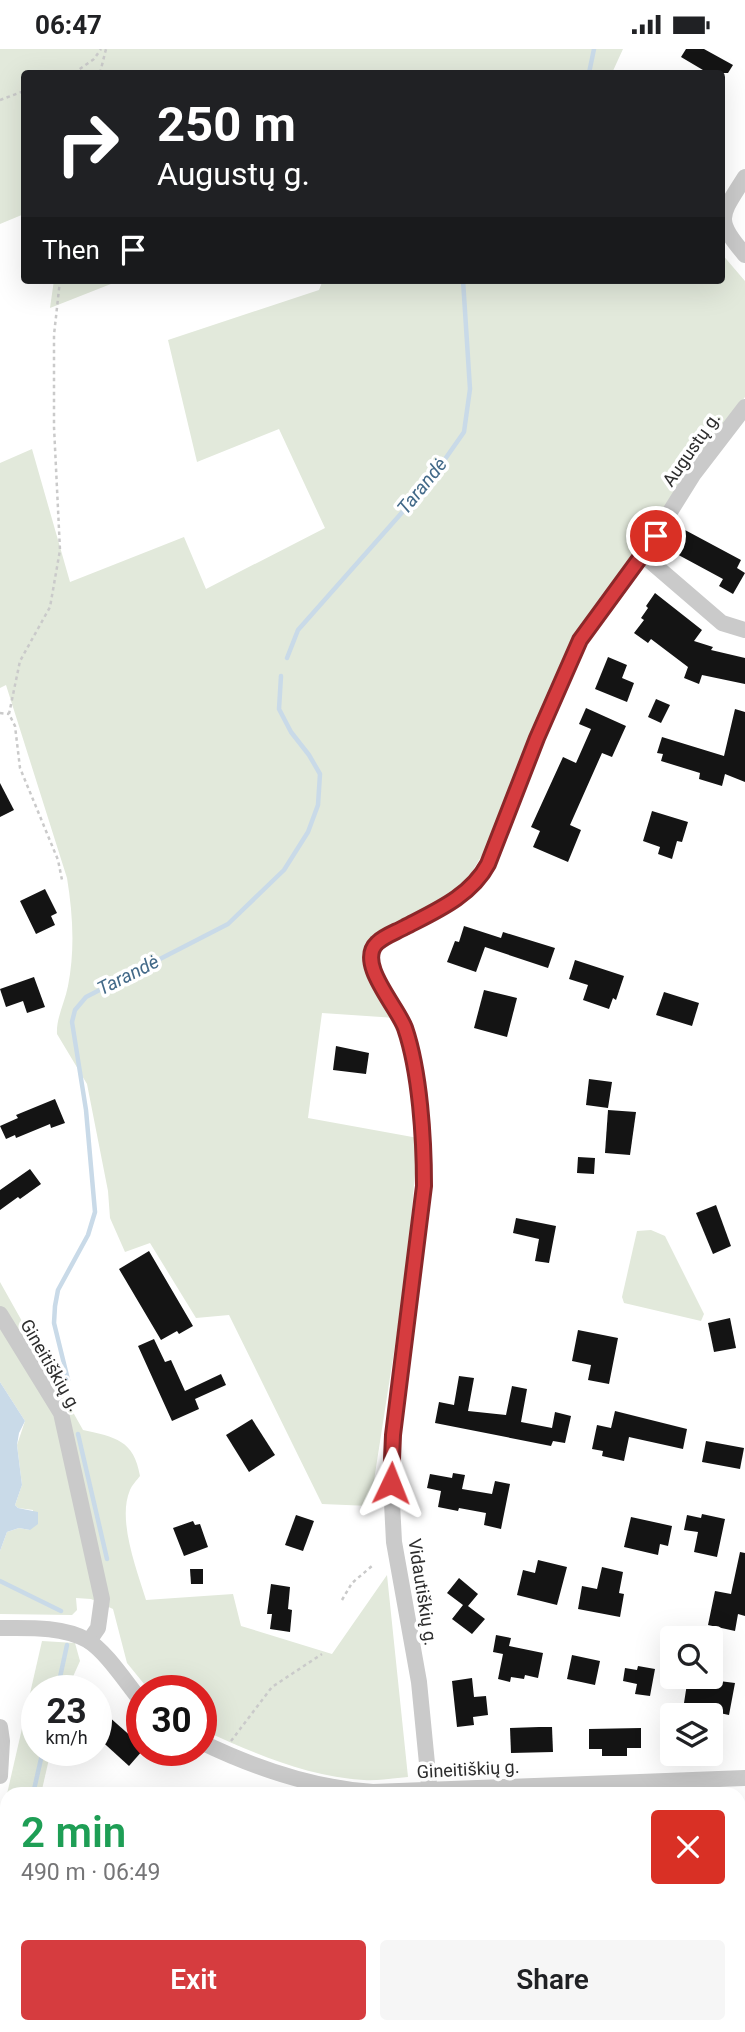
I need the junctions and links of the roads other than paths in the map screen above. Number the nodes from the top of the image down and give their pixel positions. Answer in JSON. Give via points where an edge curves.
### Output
{"nodes":[{"id":1,"x":745,"y":177,"type":"edge"},
{"id":2,"x":725,"y":213,"type":"edge"},
{"id":3,"x":725,"y":229,"type":"edge"},
{"id":4,"x":745,"y":255,"type":"edge"},
{"id":5,"x":745,"y":407,"type":"edge"},
{"id":6,"x":643,"y":555,"type":"junction"},
{"id":7,"x":745,"y":630,"type":"edge"},
{"id":8,"x":372,"y":950,"type":"joint"},
{"id":9,"x":0,"y":1314,"type":"edge"},
{"id":10,"x":0,"y":1628,"type":"edge"},
{"id":11,"x":89,"y":1640,"type":"junction"},
{"id":12,"x":126,"y":1683,"type":"edge"},
{"id":13,"x":0,"y":1727,"type":"edge"},
{"id":14,"x":217,"y":1749,"type":"edge"},
{"id":15,"x":0,"y":1776,"type":"edge"},
{"id":16,"x":745,"y":1778,"type":"edge"},
{"id":17,"x":331,"y":1787,"type":"edge"},
{"id":18,"x":430,"y":1787,"type":"edge"},
{"id":19,"x":542,"y":1787,"type":"edge"}],
"edges":[{"from":1,"to":2,"type":"street"},
{"from":3,"to":4,"type":"street"},
{"from":5,"to":6,"type":"street","name":"Augustų g.","via":[[693,475]]},
{"from":6,"to":7,"type":"street","via":[[722,622]]},
{"from":6,"to":8,"type":"street","name":"Augustų g.","via":[[580,640],[481,878],[442,908],[389,935]]},
{"from":8,"to":18,"type":"street","name":"Vidautiškių g.","via":[[371,969],[393,1003],[412,1057],[424,1145],[424,1186],[391,1483],[394,1542],[419,1682]]},
{"from":9,"to":11,"type":"street","name":"Gineitiškių g.","via":[[61,1413],[102,1599],[98,1628]]},
{"from":10,"to":11,"type":"street","via":[[49,1630]]},
{"from":11,"to":12,"type":"street"},
{"from":13,"to":15,"type":"street"},
{"from":14,"to":17,"type":"street","name":"Gineitiškių g."},
{"from":16,"to":19,"type":"street","name":"Gineitiškių g."}]}
